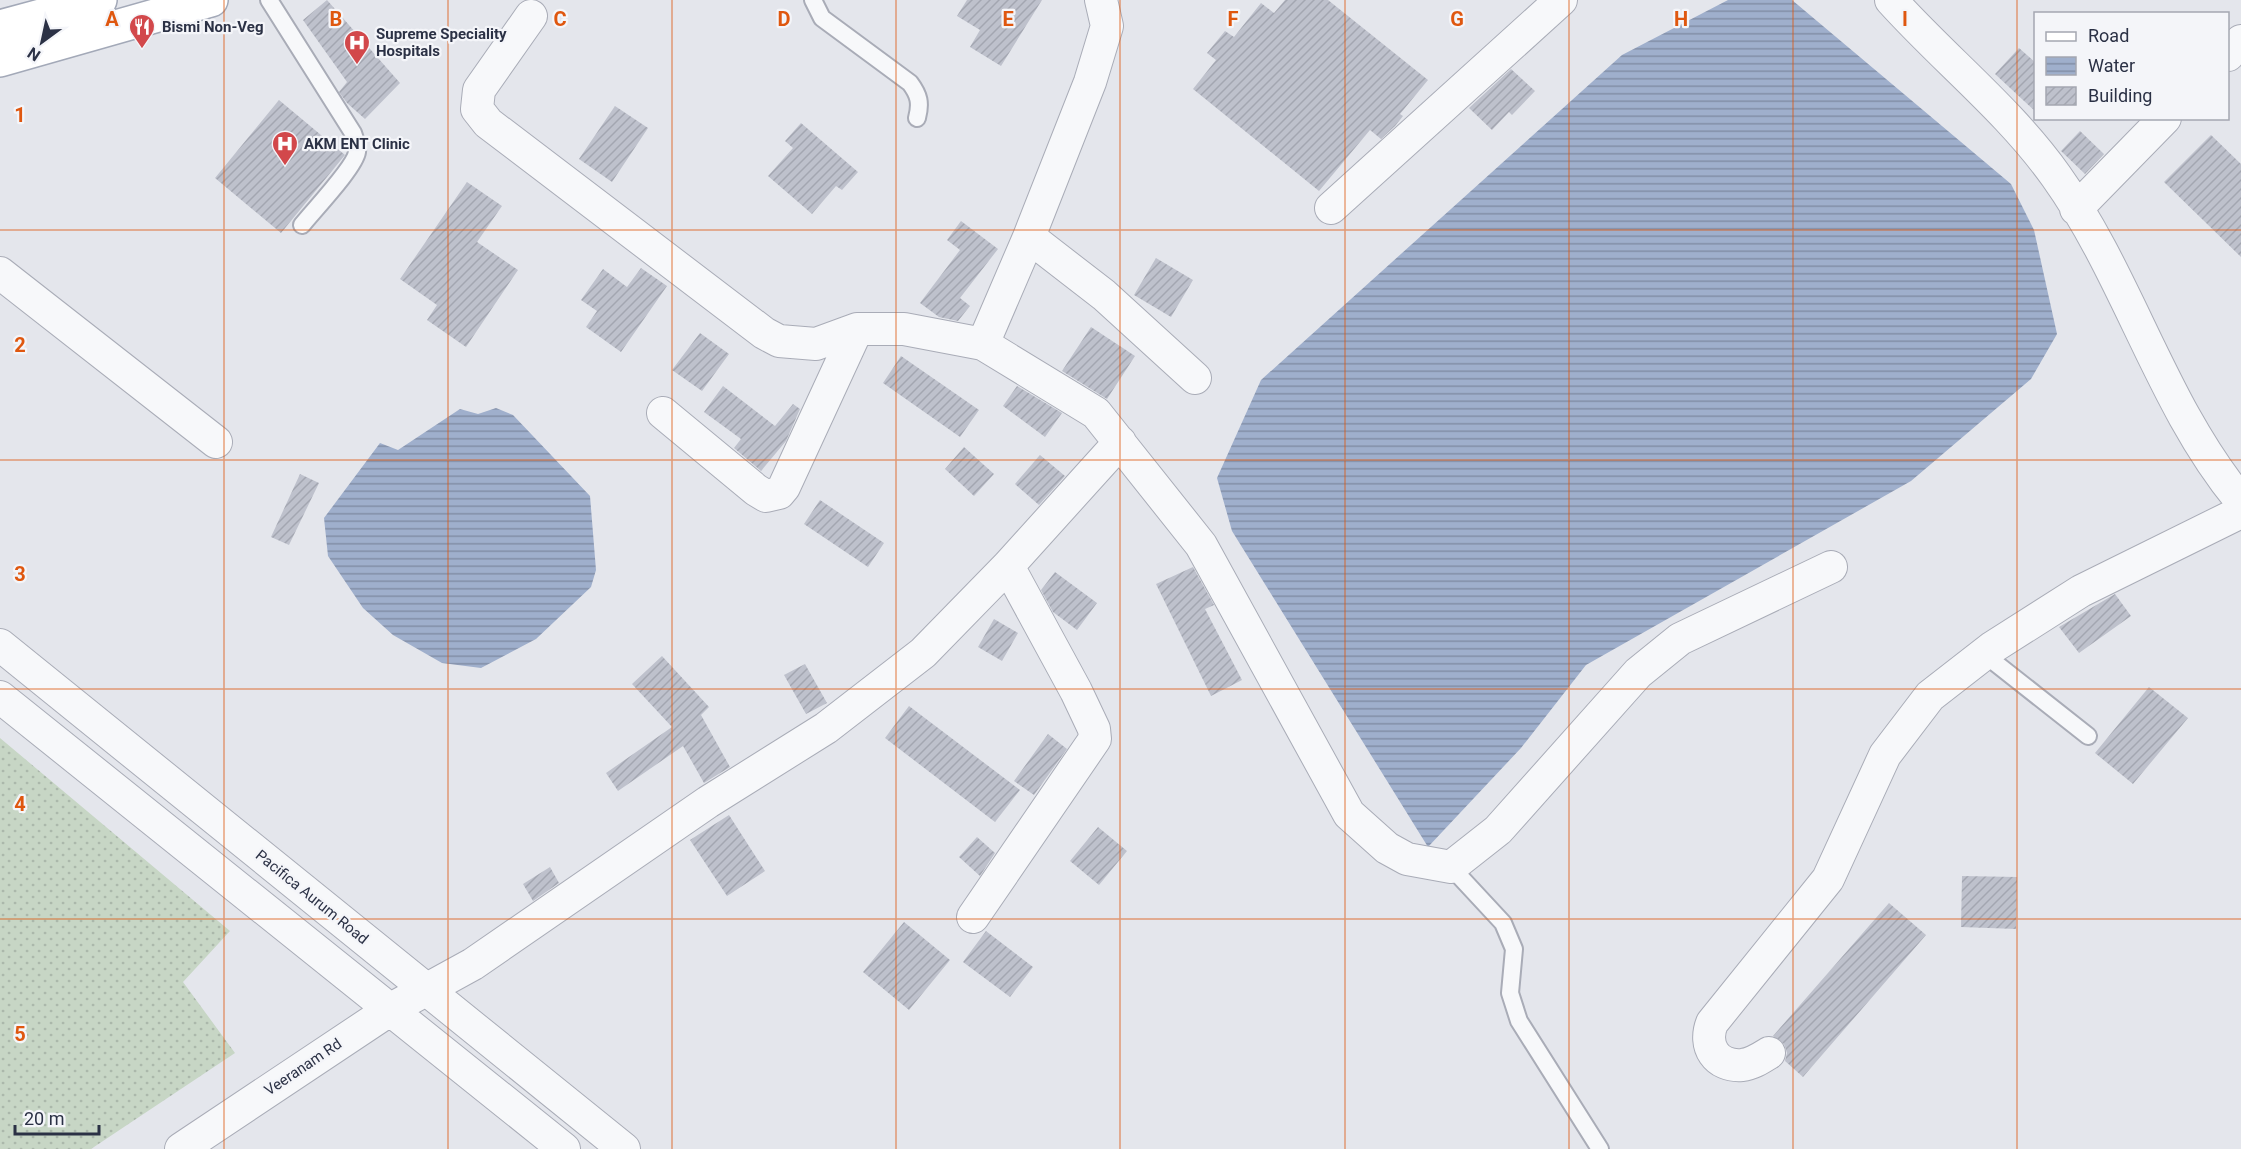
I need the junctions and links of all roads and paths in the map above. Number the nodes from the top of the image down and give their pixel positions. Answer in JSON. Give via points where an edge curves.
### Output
{"nodes":[{"id":1,"x":100,"y":0,"type":"edge"},
{"id":2,"x":211,"y":0,"type":"edge"},
{"id":3,"x":269,"y":0,"type":"edge"},
{"id":4,"x":813,"y":0,"type":"edge"},
{"id":5,"x":1101,"y":0,"type":"edge"},
{"id":6,"x":1561,"y":0,"type":"edge"},
{"id":7,"x":1900,"y":3,"type":"edge"},
{"id":8,"x":531,"y":16,"type":"dead end"},
{"id":9,"x":0,"y":27,"type":"edge"},
{"id":10,"x":2241,"y":41,"type":"edge"},
{"id":11,"x":2229,"y":54,"type":"edge"},
{"id":12,"x":0,"y":60,"type":"edge"},
{"id":13,"x":917,"y":118,"type":"dead end"},
{"id":14,"x":2163,"y":120,"type":"edge"},
{"id":15,"x":1331,"y":208,"type":"dead end"},
{"id":16,"x":2076,"y":209,"type":"junction"},
{"id":17,"x":302,"y":225,"type":"dead end"},
{"id":18,"x":1029,"y":237,"type":"junction"},
{"id":19,"x":0,"y":273,"type":"edge"},
{"id":20,"x":857,"y":329,"type":"junction"},
{"id":21,"x":983,"y":344,"type":"junction"},
{"id":22,"x":1195,"y":378,"type":"dead end"},
{"id":23,"x":663,"y":413,"type":"dead end"},
{"id":24,"x":1120,"y":441,"type":"junction"},
{"id":25,"x":216,"y":442,"type":"dead end"},
{"id":26,"x":2241,"y":501,"type":"edge"},
{"id":27,"x":2241,"y":512,"type":"edge"},
{"id":28,"x":1008,"y":566,"type":"junction"},
{"id":29,"x":1831,"y":567,"type":"dead end"},
{"id":30,"x":0,"y":645,"type":"edge"},
{"id":31,"x":1984,"y":654,"type":"junction"},
{"id":32,"x":0,"y":697,"type":"edge"},
{"id":33,"x":2088,"y":736,"type":"dead end"},
{"id":34,"x":1451,"y":867,"type":"junction"},
{"id":35,"x":974,"y":917,"type":"dead end"},
{"id":36,"x":429,"y":989,"type":"junction"},
{"id":37,"x":391,"y":1009,"type":"junction"},
{"id":38,"x":1769,"y":1053,"type":"dead end"},
{"id":39,"x":181,"y":1149,"type":"edge"},
{"id":40,"x":564,"y":1149,"type":"edge"},
{"id":41,"x":624,"y":1149,"type":"edge"},
{"id":42,"x":1600,"y":1149,"type":"edge"}],
"edges":[{"from":1,"to":9,"type":"main road"},
{"from":2,"to":12,"type":"main road"},
{"from":3,"to":17,"type":"lane","via":[[357,144],[351,166]]},
{"from":4,"to":13,"type":"lane","via":[[822,18],[910,83],[918,93]]},
{"from":5,"to":18,"type":"street","via":[[1107,26],[1090,82]]},
{"from":6,"to":15,"type":"street"},
{"from":7,"to":16,"type":"street","via":[[2004,113],[2056,177]]},
{"from":8,"to":20,"type":"street","via":[[479,90],[477,109],[488,123],[764,333],[779,341],[816,344]]},
{"from":10,"to":11,"type":"street"},
{"from":14,"to":16,"type":"street"},
{"from":16,"to":26,"type":"street","via":[[2113,272],[2194,432]]},
{"from":18,"to":21,"type":"street"},
{"from":18,"to":22,"type":"street","via":[[1104,295]]},
{"from":19,"to":25,"type":"street"},
{"from":20,"to":21,"type":"street","via":[[904,329]]},
{"from":20,"to":23,"type":"street","via":[[779,493],[766,496],[756,490]]},
{"from":21,"to":24,"type":"street","via":[[1096,412]]},
{"from":24,"to":28,"type":"street","name":"Veeranam Rd"},
{"from":24,"to":34,"type":"street","via":[[1201,545],[1348,814],[1387,848],[1407,859]]},
{"from":27,"to":31,"type":"street","via":[[2081,591]]},
{"from":28,"to":35,"type":"street","via":[[1076,691],[1095,739]]},
{"from":28,"to":36,"type":"street","name":"Veeranam Rd","via":[[923,652],[826,728],[708,802],[473,964]]},
{"from":29,"to":34,"type":"street","via":[[1680,639],[1638,673],[1498,830]]},
{"from":30,"to":36,"type":"street","name":"Pacifica Aurum Road"},
{"from":31,"to":33,"type":"lane"},
{"from":31,"to":38,"type":"street","via":[[1930,696],[1885,755],[1828,879],[1712,1023],[1707,1036],[1710,1047],[1730,1064],[1744,1065]]},
{"from":32,"to":37,"type":"street"},
{"from":34,"to":42,"type":"lane","via":[[1503,923],[1514,949],[1510,993],[1518,1021]]},
{"from":36,"to":37,"type":"street","name":"Veeranam Rd"},
{"from":36,"to":41,"type":"street","name":"Pacifica Aurum Road"},
{"from":37,"to":39,"type":"street","name":"Veeranam Rd"},
{"from":37,"to":40,"type":"street"}]}
